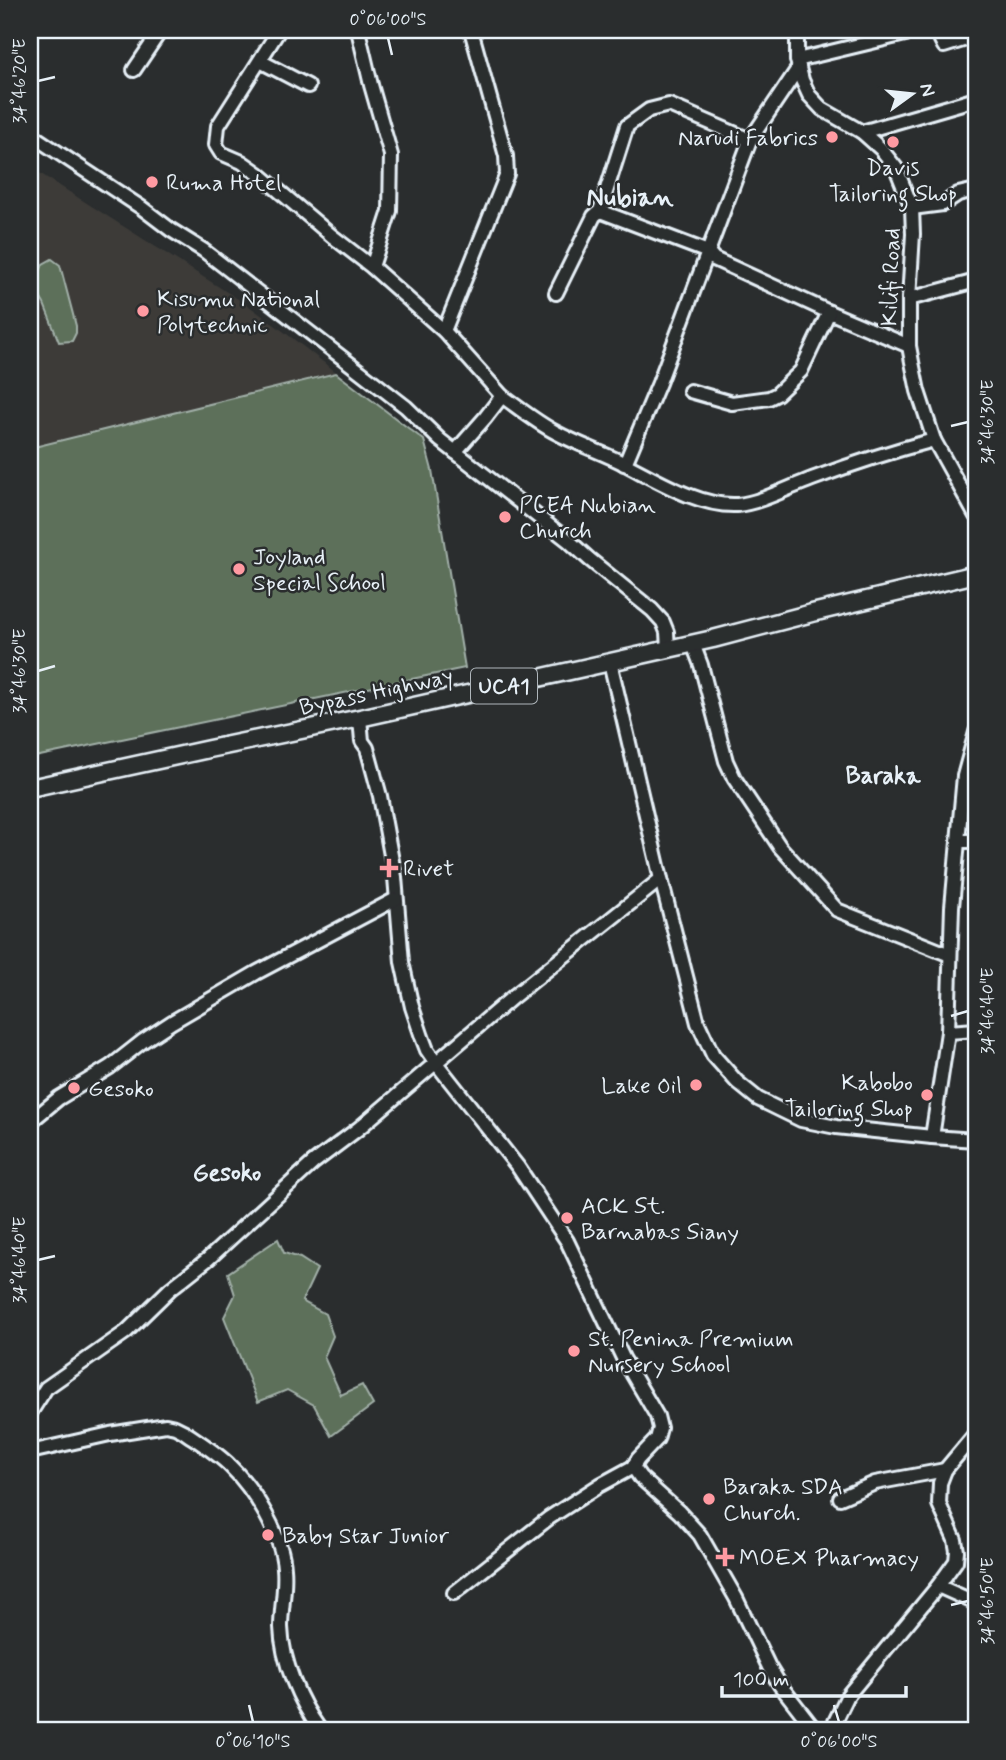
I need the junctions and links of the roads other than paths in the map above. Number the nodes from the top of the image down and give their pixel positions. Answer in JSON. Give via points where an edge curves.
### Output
{"nodes":[{"id":1,"x":160,"y":30,"type":"edge"},
{"id":2,"x":279,"y":30,"type":"edge"},
{"id":3,"x":358,"y":30,"type":"edge"},
{"id":4,"x":471,"y":30,"type":"edge"},
{"id":5,"x":801,"y":30,"type":"edge"},
{"id":6,"x":922,"y":30,"type":"edge"},
{"id":7,"x":936,"y":30,"type":"edge"},
{"id":8,"x":976,"y":36,"type":"edge"},
{"id":9,"x":260,"y":61,"type":"junction"},
{"id":10,"x":798,"y":63,"type":"junction"},
{"id":11,"x":134,"y":70,"type":"dead end"},
{"id":12,"x":308,"y":86,"type":"dead end"},
{"id":13,"x":976,"y":99,"type":"edge"},
{"id":14,"x":862,"y":132,"type":"junction"},
{"id":15,"x":30,"y":134,"type":"edge"},
{"id":16,"x":750,"y":140,"type":"junction"},
{"id":17,"x":976,"y":190,"type":"edge"},
{"id":18,"x":912,"y":208,"type":"junction"},
{"id":19,"x":600,"y":211,"type":"junction"},
{"id":20,"x":708,"y":253,"type":"junction"},
{"id":21,"x":372,"y":267,"type":"junction"},
{"id":22,"x":976,"y":281,"type":"edge"},
{"id":23,"x":556,"y":293,"type":"dead end"},
{"id":24,"x":909,"y":299,"type":"junction"},
{"id":25,"x":829,"y":312,"type":"junction"},
{"id":26,"x":444,"y":331,"type":"junction"},
{"id":27,"x":909,"y":346,"type":"junction"},
{"id":28,"x":690,"y":391,"type":"dead end"},
{"id":29,"x":502,"y":396,"type":"junction"},
{"id":30,"x":934,"y":440,"type":"junction"},
{"id":31,"x":455,"y":452,"type":"junction"},
{"id":32,"x":624,"y":464,"type":"junction"},
{"id":33,"x":975,"y":509,"type":"edge"},
{"id":34,"x":976,"y":574,"type":"edge"},
{"id":35,"x":693,"y":644,"type":"junction"},
{"id":36,"x":668,"y":649,"type":"junction"},
{"id":37,"x":610,"y":662,"type":"junction"},
{"id":38,"x":360,"y":718,"type":"junction"},
{"id":39,"x":976,"y":732,"type":"edge"},
{"id":40,"x":30,"y":788,"type":"edge"},
{"id":41,"x":959,"y":841,"type":"junction"},
{"id":42,"x":976,"y":841,"type":"edge"},
{"id":43,"x":661,"y":879,"type":"junction"},
{"id":44,"x":396,"y":899,"type":"junction"},
{"id":45,"x":950,"y":954,"type":"junction"},
{"id":46,"x":976,"y":1030,"type":"edge"},
{"id":47,"x":948,"y":1032,"type":"junction"},
{"id":48,"x":436,"y":1063,"type":"junction"},
{"id":49,"x":30,"y":1122,"type":"edge"},
{"id":50,"x":932,"y":1137,"type":"junction"},
{"id":51,"x":976,"y":1140,"type":"edge"},
{"id":52,"x":30,"y":1413,"type":"edge"},
{"id":53,"x":976,"y":1433,"type":"edge"},
{"id":54,"x":30,"y":1452,"type":"edge"},
{"id":55,"x":633,"y":1468,"type":"junction"},
{"id":56,"x":945,"y":1470,"type":"junction"},
{"id":57,"x":840,"y":1498,"type":"dead end"},
{"id":58,"x":938,"y":1586,"type":"junction"},
{"id":59,"x":454,"y":1592,"type":"dead end"},
{"id":60,"x":976,"y":1603,"type":"edge"},
{"id":61,"x":320,"y":1730,"type":"edge"},
{"id":62,"x":816,"y":1730,"type":"edge"},
{"id":63,"x":831,"y":1730,"type":"edge"}],
"edges":[{"from":1,"to":11,"type":"street"},
{"from":2,"to":9,"type":"street"},
{"from":3,"to":21,"type":"street","via":[[391,155],[390,211]]},
{"from":4,"to":26,"type":"street","via":[[508,165]]},
{"from":5,"to":10,"type":"street"},
{"from":6,"to":10,"type":"street"},
{"from":7,"to":8,"type":"street","via":[[944,46]]},
{"from":9,"to":12,"type":"street"},
{"from":9,"to":21,"type":"street","via":[[218,126],[216,145],[221,153],[259,174]]},
{"from":10,"to":14,"type":"street","name":"Kilifi Road","via":[[809,95],[822,109]]},
{"from":10,"to":16,"type":"street"},
{"from":13,"to":14,"type":"street"},
{"from":14,"to":18,"type":"street","name":"Kilifi Road","via":[[895,168]]},
{"from":15,"to":31,"type":"street","via":[[203,250],[406,407]]},
{"from":16,"to":19,"type":"street","via":[[669,104],[649,110],[628,126]]},
{"from":16,"to":20,"type":"street"},
{"from":17,"to":18,"type":"street","via":[[943,204]]},
{"from":18,"to":24,"type":"street","name":"Kilifi Road"},
{"from":19,"to":20,"type":"street"},
{"from":19,"to":23,"type":"street"},
{"from":20,"to":25,"type":"street"},
{"from":20,"to":32,"type":"street"},
{"from":21,"to":26,"type":"street"},
{"from":22,"to":24,"type":"street"},
{"from":24,"to":27,"type":"street","name":"Kilifi Road"},
{"from":25,"to":27,"type":"street"},
{"from":25,"to":28,"type":"street","via":[[801,371],[777,394],[732,403]]},
{"from":26,"to":29,"type":"street"},
{"from":27,"to":30,"type":"street","name":"Kilifi Road"},
{"from":29,"to":31,"type":"street"},
{"from":29,"to":32,"type":"street","via":[[552,431]]},
{"from":30,"to":32,"type":"street","via":[[738,505],[705,500]]},
{"from":30,"to":33,"type":"street","name":"Kilifi Road"},
{"from":31,"to":36,"type":"street","via":[[652,610],[663,622]]},
{"from":34,"to":35,"type":"main road","name":"Bypass Highway","number":"UCA1"},
{"from":35,"to":36,"type":"main road","name":"Bypass Highway","number":"UCA1"},
{"from":35,"to":45,"type":"street","via":[[726,761],[780,847],[837,910]]},
{"from":36,"to":37,"type":"main road","name":"Bypass Highway","number":"UCA1"},
{"from":37,"to":38,"type":"main road","name":"Bypass Highway","number":"UCA1"},
{"from":37,"to":43,"type":"street"},
{"from":38,"to":40,"type":"main road","name":"Bypass Highway","number":"UCA1"},
{"from":38,"to":44,"type":"street","via":[[362,741],[380,796]]},
{"from":39,"to":41,"type":"street","via":[[964,776]]},
{"from":41,"to":42,"type":"street"},
{"from":41,"to":45,"type":"street"},
{"from":43,"to":48,"type":"street"},
{"from":43,"to":50,"type":"street","via":[[698,1023],[713,1055],[737,1082],[758,1099],[801,1120]]},
{"from":44,"to":48,"type":"street","via":[[412,1007]]},
{"from":44,"to":49,"type":"street","via":[[172,1022]]},
{"from":45,"to":47,"type":"street"},
{"from":46,"to":47,"type":"street"},
{"from":47,"to":50,"type":"street"},
{"from":48,"to":52,"type":"street","via":[[313,1163],[126,1332],[46,1388]]},
{"from":48,"to":55,"type":"street","via":[[517,1167],[567,1241],[623,1358],[657,1416],[657,1439]]},
{"from":50,"to":51,"type":"street"},
{"from":53,"to":56,"type":"street"},
{"from":54,"to":61,"type":"street","via":[[166,1425],[183,1431],[230,1466],[264,1511],[279,1543],[284,1569],[284,1656],[306,1711]]},
{"from":55,"to":59,"type":"street","via":[[549,1518]]},
{"from":55,"to":62,"type":"street","via":[[700,1535],[769,1667]]},
{"from":56,"to":57,"type":"street","via":[[875,1483]]},
{"from":56,"to":58,"type":"street","via":[[939,1504],[957,1551],[956,1561]]},
{"from":58,"to":60,"type":"street"},
{"from":58,"to":63,"type":"street","via":[[848,1695]]}]}
